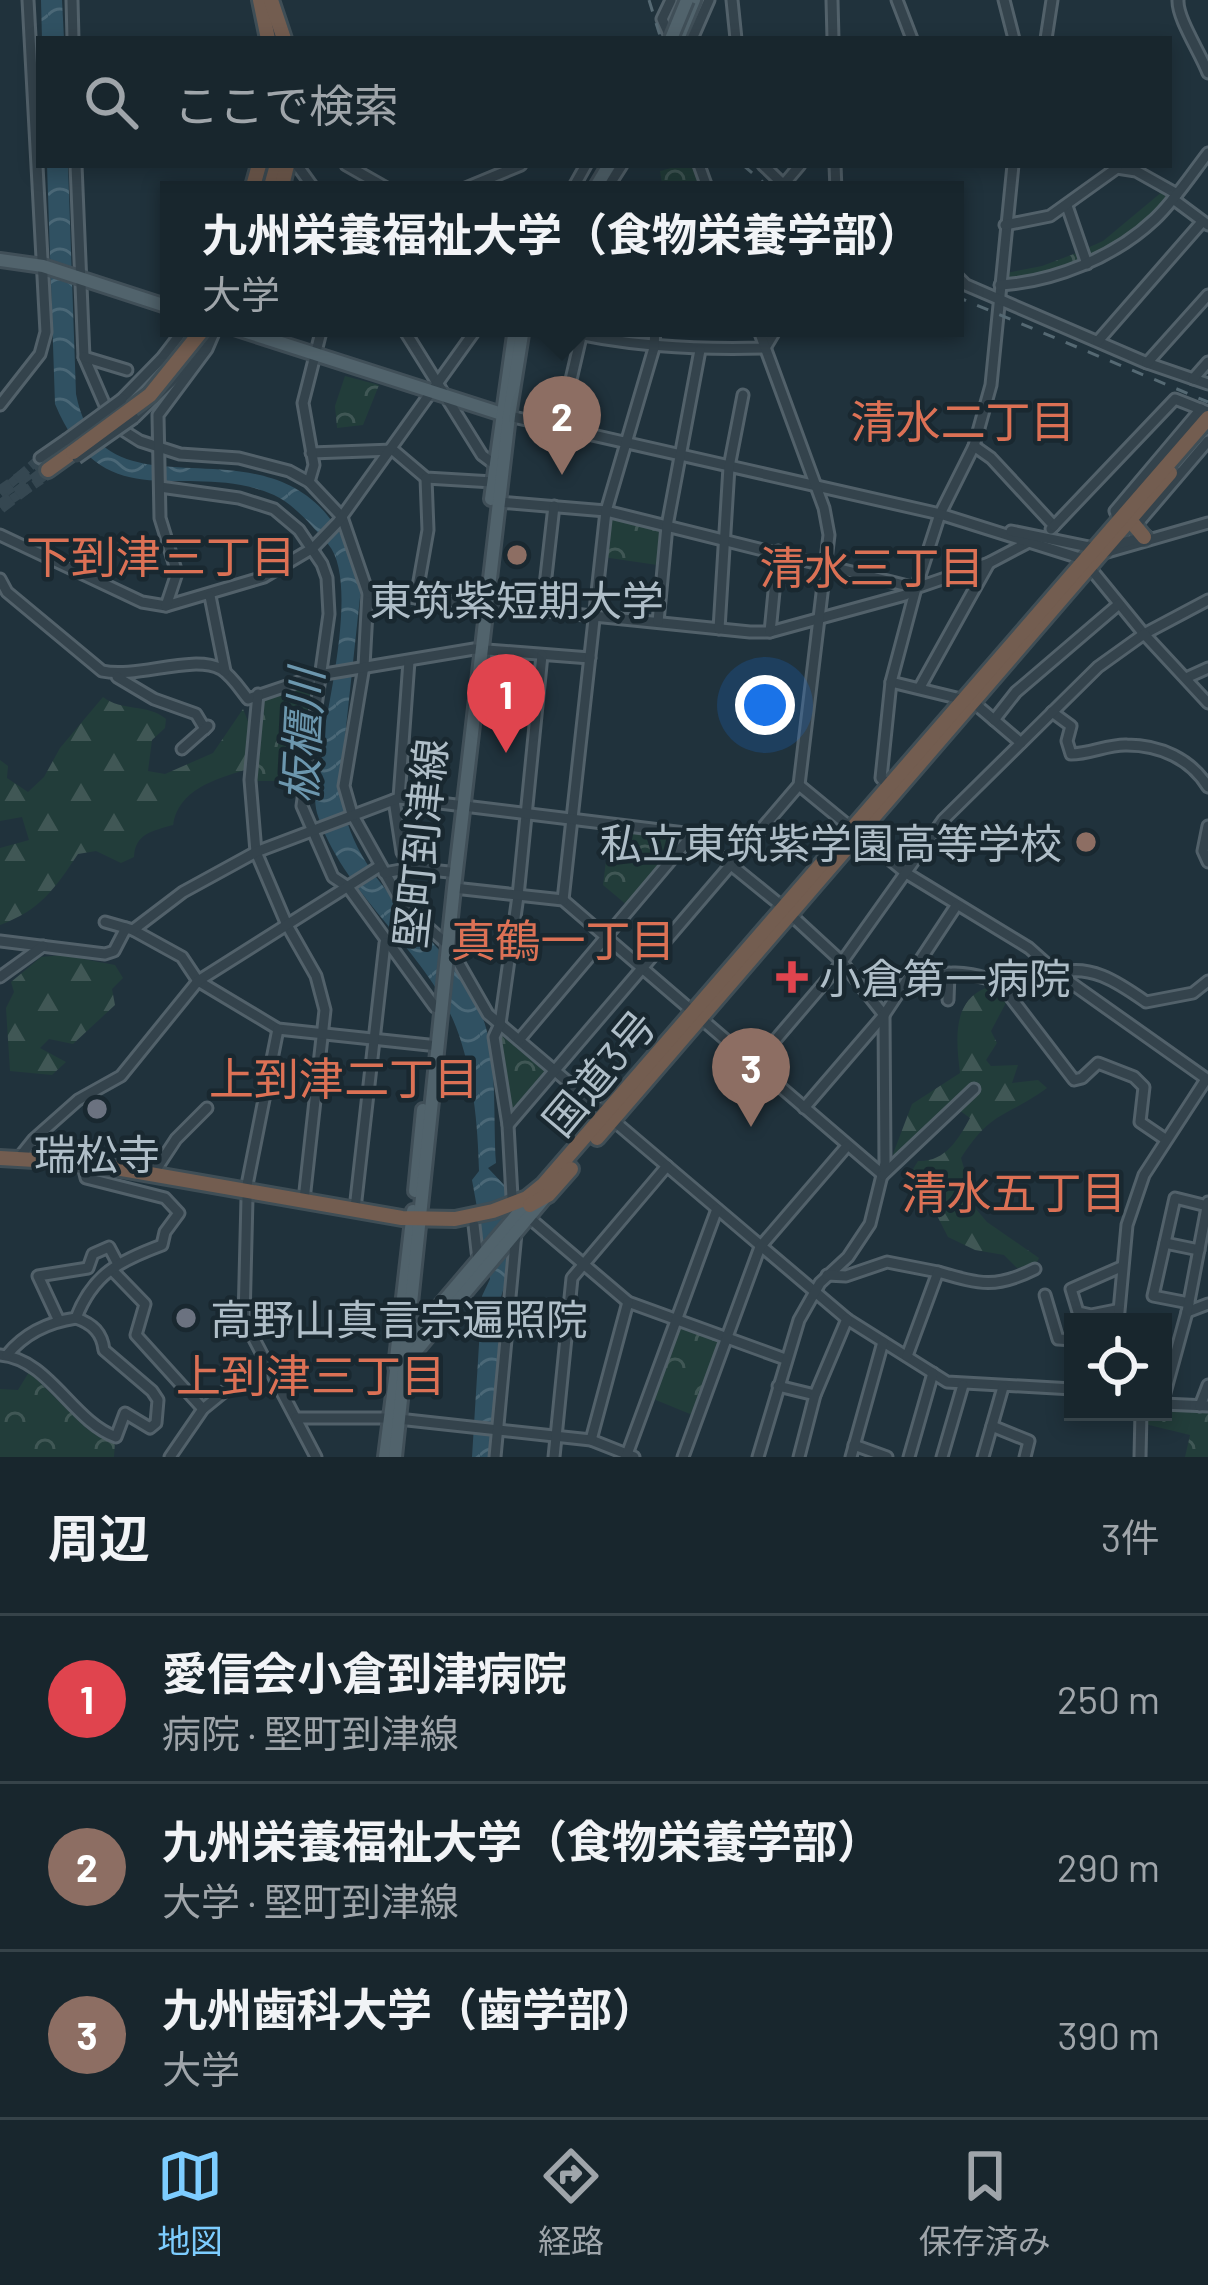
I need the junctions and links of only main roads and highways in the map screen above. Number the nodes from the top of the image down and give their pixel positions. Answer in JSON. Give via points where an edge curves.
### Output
{"nodes":[{"id":1,"x":263,"y":0,"type":"edge"},
{"id":2,"x":691,"y":0,"type":"edge"},
{"id":3,"x":271,"y":36,"type":"edge"},
{"id":4,"x":271,"y":36,"type":"edge"},
{"id":5,"x":674,"y":36,"type":"edge"},
{"id":6,"x":0,"y":260,"type":"edge"},
{"id":7,"x":160,"y":304,"type":"edge"},
{"id":8,"x":199,"y":337,"type":"edge"},
{"id":9,"x":263,"y":337,"type":"edge"},
{"id":10,"x":517,"y":337,"type":"edge"},
{"id":11,"x":1206,"y":413,"type":"edge"},
{"id":12,"x":504,"y":415,"type":"junction"},
{"id":13,"x":1208,"y":428,"type":"edge"},
{"id":14,"x":1182,"y":453,"type":"junction"},
{"id":15,"x":45,"y":466,"type":"tunnel mouth"},
{"id":16,"x":1124,"y":519,"type":"junction"},
{"id":17,"x":1144,"y":537,"type":"road end"},
{"id":18,"x":482,"y":605,"type":"junction"},
{"id":19,"x":967,"y":700,"type":"junction"},
{"id":20,"x":460,"y":805,"type":"junction"},
{"id":21,"x":855,"y":831,"type":"junction"},
{"id":22,"x":445,"y":947,"type":"junction"},
{"id":23,"x":9,"y":1161,"type":"edge"},
{"id":24,"x":246,"y":1194,"type":"junction"},
{"id":25,"x":514,"y":1219,"type":"junction"},
{"id":26,"x":416,"y":1223,"type":"junction"},
{"id":27,"x":481,"y":1262,"type":"junction"},
{"id":28,"x":407,"y":1344,"type":"junction"},
{"id":29,"x":400,"y":1369,"type":"junction"},
{"id":30,"x":394,"y":1420,"type":"junction"},
{"id":31,"x":385,"y":1457,"type":"edge"},
{"id":32,"x":395,"y":1457,"type":"edge"}],
"edges":[{"from":1,"to":3,"type":"highway"},
{"from":1,"to":4,"type":"highway"},
{"from":2,"to":5,"type":"main road","bridge":true},
{"from":6,"to":7,"type":"main road"},
{"from":8,"to":15,"type":"highway","bridge":true,"via":[[150,395]]},
{"from":9,"to":12,"type":"main road"},
{"from":10,"to":12,"type":"main road","name":"堅町到津線"},
{"from":11,"to":14,"type":"highway","name":"国道3号"},
{"from":12,"to":18,"type":"main road","name":"堅町到津線"},
{"from":12,"to":18,"type":"main road","name":"堅町到津線"},
{"from":13,"to":14,"type":"highway","name":"国道3号"},
{"from":14,"to":16,"type":"highway","name":"国道3号"},
{"from":16,"to":17,"type":"highway"},
{"from":16,"to":19,"type":"highway","name":"国道3号"},
{"from":18,"to":20,"type":"main road","name":"堅町到津線"},
{"from":19,"to":21,"type":"highway","name":"国道3号"},
{"from":19,"to":21,"type":"highway","name":"国道3号"},
{"from":20,"to":22,"type":"main road","name":"堅町到津線"},
{"from":20,"to":22,"type":"main road","name":"堅町到津線"},
{"from":21,"to":25,"type":"highway","name":"国道3号"},
{"from":22,"to":26,"type":"main road","name":"堅町到津線"},
{"from":23,"to":24,"type":"highway","name":"国道3号"},
{"from":23,"to":24,"type":"highway","name":"国道3号","via":[[153,1174]]},
{"from":24,"to":26,"type":"highway","name":"国道3号"},
{"from":24,"to":26,"type":"highway","name":"国道3号"},
{"from":25,"to":26,"type":"highway","name":"国道3号"},
{"from":25,"to":27,"type":"main road"},
{"from":26,"to":28,"type":"main road","name":"堅町到津線"},
{"from":26,"to":29,"type":"main road","name":"堅町到津線"},
{"from":27,"to":28,"type":"main road"},
{"from":27,"to":29,"type":"main road"},
{"from":28,"to":29,"type":"main road","name":"堅町到津線"},
{"from":29,"to":30,"type":"main road"},
{"from":30,"to":31,"type":"main road"},
{"from":30,"to":32,"type":"main road"}]}
